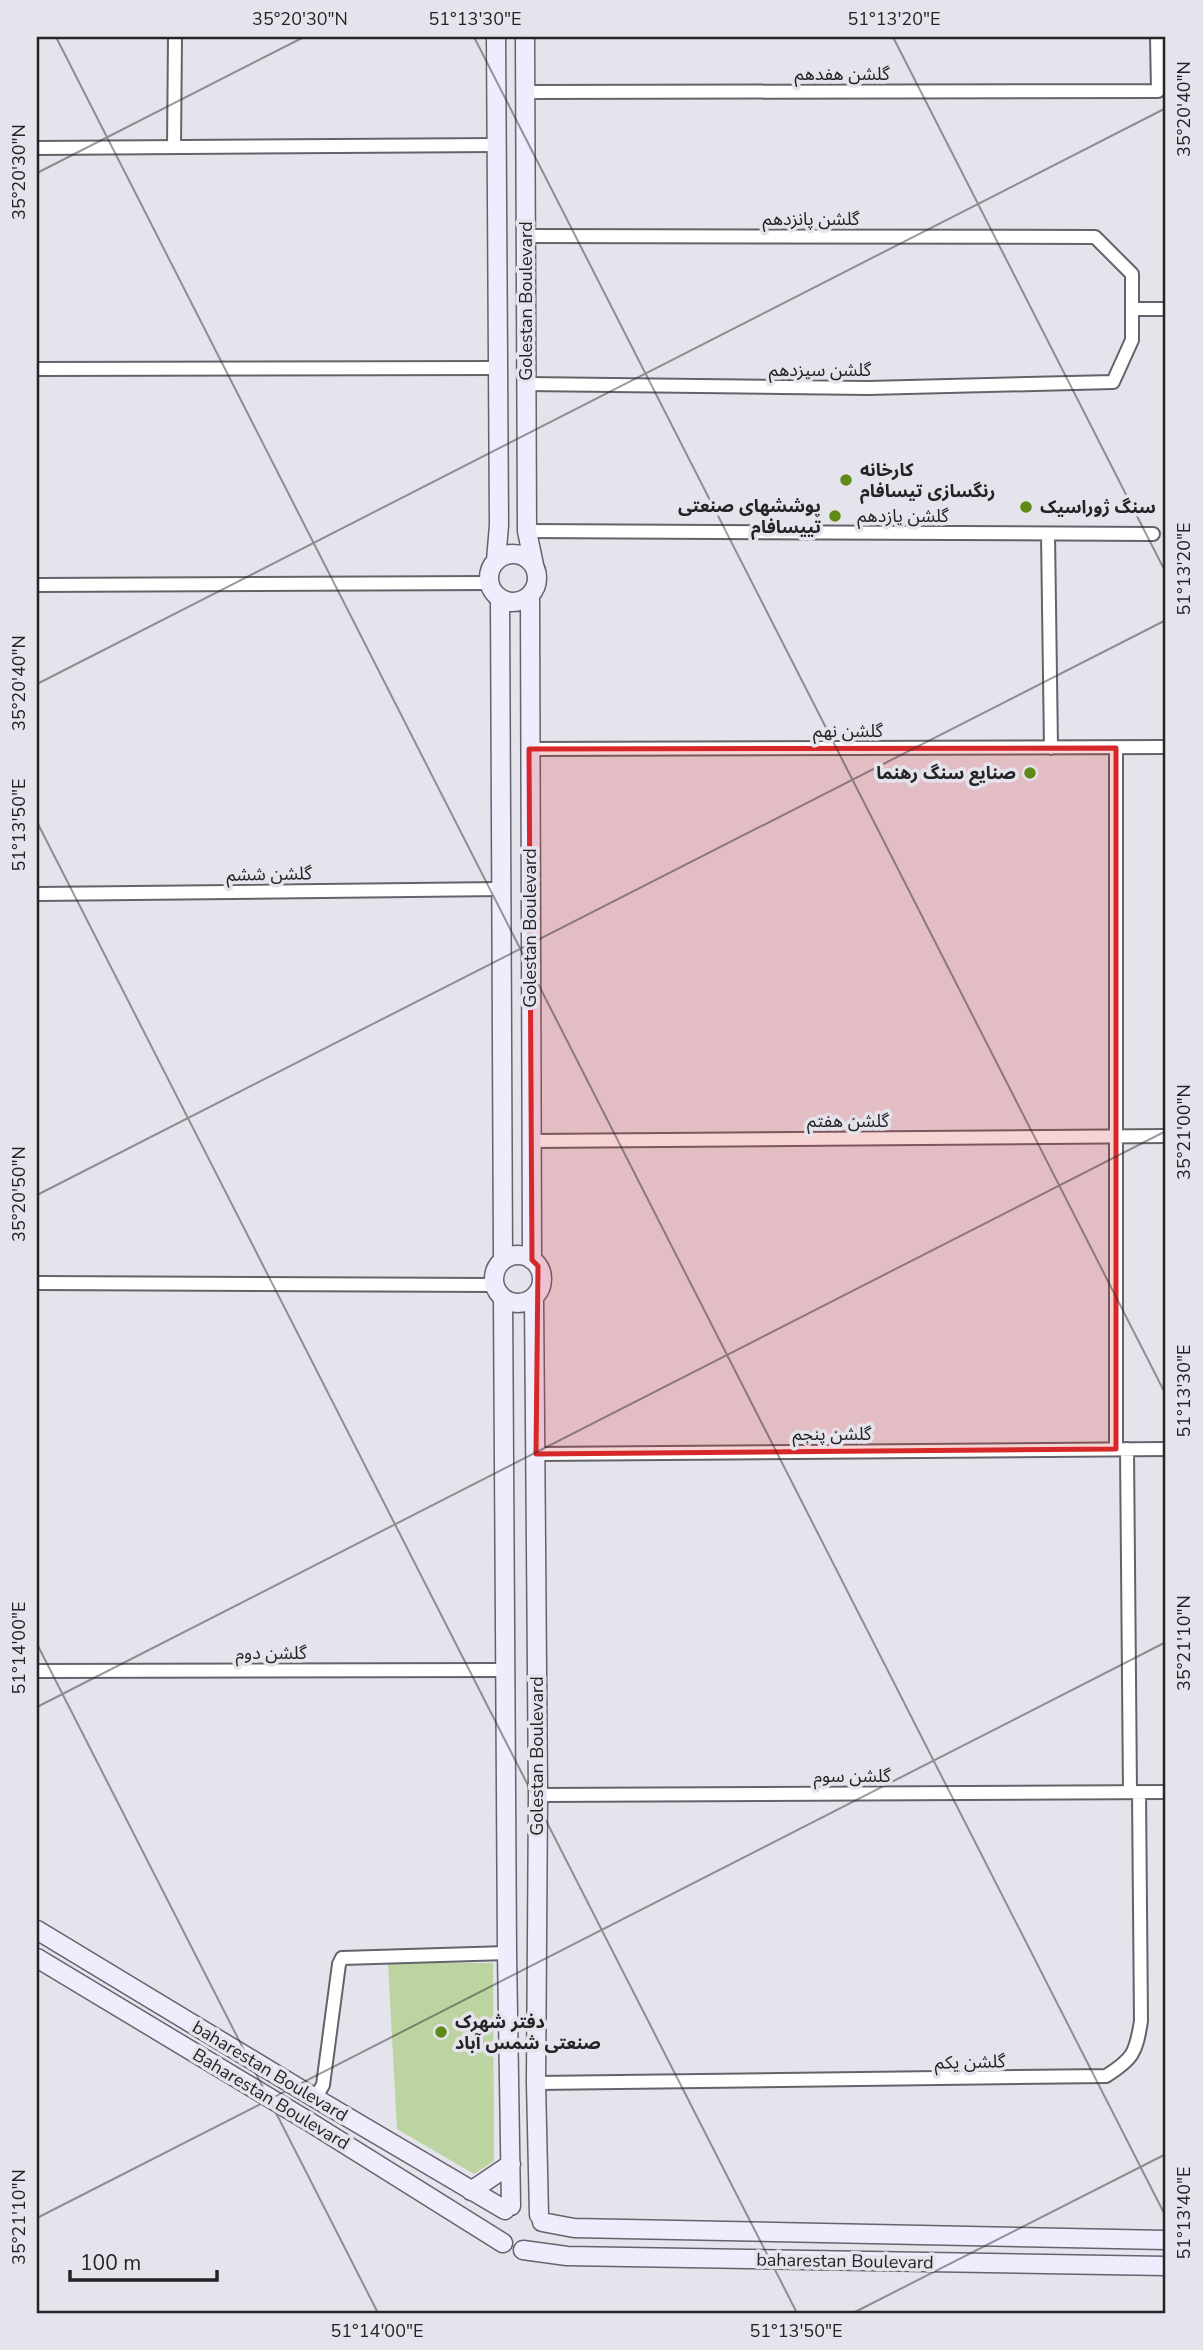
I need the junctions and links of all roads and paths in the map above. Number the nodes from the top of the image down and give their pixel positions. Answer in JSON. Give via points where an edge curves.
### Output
{"nodes":[{"id":1,"x":176,"y":37,"type":"edge"},
{"id":2,"x":496,"y":37,"type":"edge"},
{"id":3,"x":525,"y":37,"type":"edge"},
{"id":4,"x":1157,"y":37,"type":"edge"},
{"id":5,"x":526,"y":92,"type":"junction"},
{"id":6,"x":497,"y":145,"type":"junction"},
{"id":7,"x":174,"y":147,"type":"junction"},
{"id":8,"x":37,"y":148,"type":"edge"},
{"id":9,"x":526,"y":236,"type":"junction"},
{"id":10,"x":1132,"y":309,"type":"junction"},
{"id":11,"x":1166,"y":309,"type":"edge"},
{"id":12,"x":498,"y":368,"type":"junction"},
{"id":13,"x":37,"y":369,"type":"edge"},
{"id":14,"x":526,"y":384,"type":"junction"},
{"id":15,"x":527,"y":531,"type":"junction"},
{"id":16,"x":1048,"y":534,"type":"junction"},
{"id":17,"x":1153,"y":534,"type":"dead end"},
{"id":18,"x":496,"y":561,"type":"junction"},
{"id":19,"x":534,"y":565,"type":"junction"},
{"id":20,"x":37,"y":585,"type":"edge"},
{"id":21,"x":495,"y":591,"type":"junction"},
{"id":22,"x":530,"y":595,"type":"junction"},
{"id":23,"x":1166,"y":747,"type":"edge"},
{"id":24,"x":1051,"y":748,"type":"junction"},
{"id":25,"x":1116,"y":748,"type":"junction"},
{"id":26,"x":529,"y":749,"type":"junction"},
{"id":27,"x":501,"y":889,"type":"junction"},
{"id":28,"x":37,"y":894,"type":"edge"},
{"id":29,"x":1115,"y":1136,"type":"junction"},
{"id":30,"x":1166,"y":1136,"type":"edge"},
{"id":31,"x":531,"y":1141,"type":"junction"},
{"id":32,"x":503,"y":1260,"type":"junction"},
{"id":33,"x":532,"y":1260,"type":"junction"},
{"id":34,"x":37,"y":1283,"type":"edge"},
{"id":35,"x":499,"y":1292,"type":"junction"},
{"id":36,"x":534,"y":1297,"type":"junction"},
{"id":37,"x":1122,"y":1449,"type":"junction"},
{"id":38,"x":1166,"y":1449,"type":"edge"},
{"id":39,"x":537,"y":1454,"type":"junction"},
{"id":40,"x":506,"y":1670,"type":"junction"},
{"id":41,"x":37,"y":1671,"type":"edge"},
{"id":42,"x":1135,"y":1792,"type":"junction"},
{"id":43,"x":1166,"y":1792,"type":"edge"},
{"id":44,"x":538,"y":1795,"type":"junction"},
{"id":45,"x":37,"y":1930,"type":"edge"},
{"id":46,"x":507,"y":1953,"type":"junction"},
{"id":47,"x":37,"y":1958,"type":"edge"},
{"id":48,"x":536,"y":2084,"type":"junction"},
{"id":49,"x":315,"y":2098,"type":"junction"},
{"id":50,"x":536,"y":2147,"type":"junction"},
{"id":51,"x":511,"y":2155,"type":"junction"},
{"id":52,"x":471,"y":2191,"type":"junction"},
{"id":53,"x":508,"y":2208,"type":"junction"},
{"id":54,"x":540,"y":2218,"type":"junction"},
{"id":55,"x":1166,"y":2239,"type":"edge"},
{"id":56,"x":503,"y":2243,"type":"junction"},
{"id":57,"x":523,"y":2250,"type":"junction"},
{"id":58,"x":1166,"y":2266,"type":"edge"}],
"edges":[{"from":1,"to":7,"type":"street"},
{"from":2,"to":6,"type":"street","name":"Golestan Boulevard"},
{"from":3,"to":5,"type":"street","name":"Golestan Boulevard"},
{"from":4,"to":5,"type":"street","name":"گلشن هفدهم","via":[[1158,91]]},
{"from":5,"to":9,"type":"street","name":"Golestan Boulevard"},
{"from":6,"to":7,"type":"street"},
{"from":6,"to":12,"type":"street","name":"Golestan Boulevard"},
{"from":7,"to":8,"type":"street"},
{"from":9,"to":10,"type":"street","name":"گلشن پانزدهم","via":[[1095,237],[1132,274]]},
{"from":9,"to":14,"type":"street","name":"Golestan Boulevard"},
{"from":10,"to":11,"type":"street"},
{"from":10,"to":14,"type":"street","name":"گلشن سیزدهم","via":[[1132,340],[1113,382],[868,388]]},
{"from":12,"to":13,"type":"street"},
{"from":12,"to":18,"type":"street","name":"Golestan Boulevard"},
{"from":14,"to":15,"type":"street","name":"Golestan Boulevard"},
{"from":15,"to":16,"type":"street","name":"گلشن یازدهم"},
{"from":15,"to":19,"type":"street","name":"Golestan Boulevard"},
{"from":16,"to":17,"type":"street","name":"گلشن یازدهم"},
{"from":16,"to":24,"type":"street"},
{"from":18,"to":19,"type":"street","via":[[515,554]]},
{"from":18,"to":21,"type":"street","via":[[490,572]]},
{"from":19,"to":22,"type":"street","via":[[537,581]]},
{"from":20,"to":21,"type":"street"},
{"from":21,"to":22,"type":"street","via":[[515,601]]},
{"from":21,"to":27,"type":"street","name":"Golestan Boulevard"},
{"from":22,"to":26,"type":"street","name":"Golestan Boulevard"},
{"from":23,"to":25,"type":"street","name":"گلشن نهم"},
{"from":24,"to":25,"type":"street","name":"گلشن نهم"},
{"from":24,"to":26,"type":"street","name":"گلشن نهم"},
{"from":25,"to":29,"type":"street","name":"گلشن یکم"},
{"from":26,"to":31,"type":"street","name":"Golestan Boulevard"},
{"from":27,"to":28,"type":"street","name":"گلشن ششم"},
{"from":27,"to":32,"type":"street","name":"Golestan Boulevard"},
{"from":29,"to":30,"type":"street","name":"گلشن هفتم"},
{"from":29,"to":31,"type":"street","name":"گلشن هفتم"},
{"from":29,"to":37,"type":"street","name":"گلشن یکم"},
{"from":31,"to":33,"type":"street","name":"Golestan Boulevard"},
{"from":32,"to":33,"type":"street","via":[[518,1255]]},
{"from":32,"to":35,"type":"street","via":[[495,1271]]},
{"from":33,"to":36,"type":"street","via":[[541,1274]]},
{"from":34,"to":35,"type":"street"},
{"from":35,"to":36,"type":"street","via":[[516,1303]]},
{"from":35,"to":40,"type":"street","name":"Golestan Boulevard"},
{"from":36,"to":39,"type":"street","name":"Golestan Boulevard"},
{"from":37,"to":38,"type":"street","name":"گلشن پنجم"},
{"from":37,"to":39,"type":"street","name":"گلشن پنجم"},
{"from":37,"to":42,"type":"street","name":"گلشن یکم"},
{"from":39,"to":44,"type":"street","name":"Golestan Boulevard"},
{"from":40,"to":41,"type":"street","name":"گلشن دوم"},
{"from":40,"to":46,"type":"street","name":"Golestan Boulevard"},
{"from":42,"to":43,"type":"street","name":"گلشن سوم"},
{"from":42,"to":44,"type":"street","name":"گلشن سوم"},
{"from":42,"to":48,"type":"street","name":"گلشن یکم","via":[[1140,2021],[1137,2046],[1126,2064],[1106,2077]]},
{"from":44,"to":48,"type":"street","name":"Golestan Boulevard"},
{"from":45,"to":49,"type":"street","name":"baharestan Boulevard"},
{"from":46,"to":49,"type":"street","via":[[342,1958],[323,2085]]},
{"from":46,"to":51,"type":"street","name":"Golestan Boulevard"},
{"from":47,"to":56,"type":"street","name":"Baharestan Boulevard"},
{"from":48,"to":50,"type":"street","name":"Golestan Boulevard"},
{"from":49,"to":52,"type":"street","name":"baharestan Boulevard"},
{"from":50,"to":51,"type":"street"},
{"from":50,"to":54,"type":"street","name":"Golestan Boulevard"},
{"from":51,"to":52,"type":"street"},
{"from":51,"to":53,"type":"street","name":"Golestan Boulevard"},
{"from":52,"to":53,"type":"street","name":"baharestan Boulevard"},
{"from":53,"to":54,"type":"street","via":[[526,2206]]},
{"from":53,"to":56,"type":"street","via":[[497,2223]]},
{"from":54,"to":55,"type":"street","name":"baharestan Boulevard","via":[[574,2228]]},
{"from":54,"to":57,"type":"street","via":[[540,2237]]},
{"from":56,"to":57,"type":"street"},
{"from":57,"to":58,"type":"street","name":"baharestan Boulevard","via":[[567,2256]]}]}
